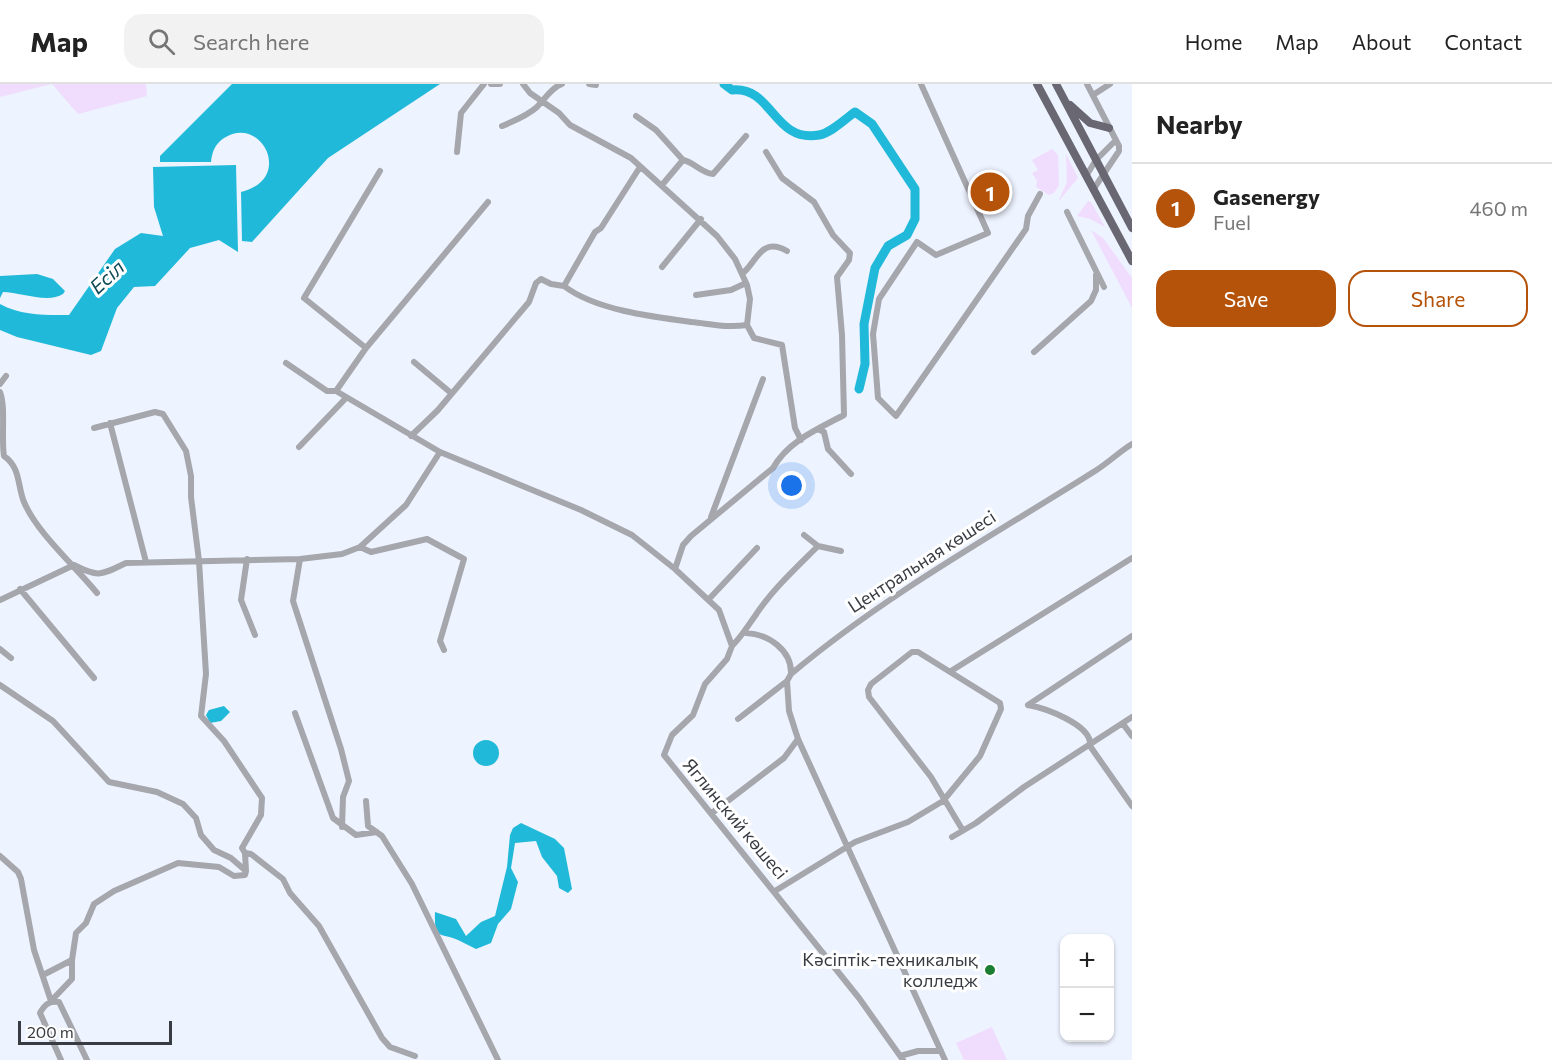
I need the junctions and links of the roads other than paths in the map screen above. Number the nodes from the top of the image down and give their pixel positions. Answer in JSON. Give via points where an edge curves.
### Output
{"nodes":[{"id":1,"x":483,"y":84,"type":"edge"},
{"id":2,"x":491,"y":84,"type":"edge"},
{"id":3,"x":500,"y":84,"type":"edge"},
{"id":4,"x":523,"y":84,"type":"edge"},
{"id":5,"x":562,"y":84,"type":"edge"},
{"id":6,"x":921,"y":84,"type":"edge"},
{"id":7,"x":1037,"y":84,"type":"edge"},
{"id":8,"x":1056,"y":84,"type":"edge"},
{"id":9,"x":1087,"y":84,"type":"edge"},
{"id":10,"x":1110,"y":84,"type":"edge"},
{"id":11,"x":1093,"y":95,"type":"junction"},
{"id":12,"x":1064,"y":99,"type":"junction"},
{"id":13,"x":543,"y":100,"type":"junction"},
{"id":14,"x":636,"y":117,"type":"dead end"},
{"id":15,"x":502,"y":126,"type":"dead end"},
{"id":16,"x":1109,"y":128,"type":"junction"},
{"id":17,"x":746,"y":136,"type":"dead end"},
{"id":18,"x":1116,"y":140,"type":"junction"},
{"id":19,"x":457,"y":152,"type":"dead end"},
{"id":20,"x":766,"y":152,"type":"dead end"},
{"id":21,"x":683,"y":160,"type":"junction"},
{"id":22,"x":1096,"y":160,"type":"junction"},
{"id":23,"x":640,"y":167,"type":"junction"},
{"id":24,"x":380,"y":171,"type":"dead end"},
{"id":25,"x":1103,"y":173,"type":"junction"},
{"id":26,"x":1086,"y":176,"type":"junction"},
{"id":27,"x":662,"y":185,"type":"junction"},
{"id":28,"x":1093,"y":189,"type":"junction"},
{"id":29,"x":1040,"y":194,"type":"dead end"},
{"id":30,"x":488,"y":202,"type":"dead end"},
{"id":31,"x":1067,"y":212,"type":"dead end"},
{"id":32,"x":701,"y":219,"type":"junction"},
{"id":33,"x":1132,"y":228,"type":"edge"},
{"id":34,"x":787,"y":251,"type":"dead end"},
{"id":35,"x":1132,"y":261,"type":"edge"},
{"id":36,"x":662,"y":267,"type":"dead end"},
{"id":37,"x":742,"y":274,"type":"junction"},
{"id":38,"x":1096,"y":275,"type":"junction"},
{"id":39,"x":746,"y":283,"type":"junction"},
{"id":40,"x":564,"y":286,"type":"junction"},
{"id":41,"x":1104,"y":287,"type":"dead end"},
{"id":42,"x":696,"y":295,"type":"dead end"},
{"id":43,"x":747,"y":325,"type":"junction"},
{"id":44,"x":366,"y":348,"type":"junction"},
{"id":45,"x":1034,"y":352,"type":"dead end"},
{"id":46,"x":414,"y":362,"type":"dead end"},
{"id":47,"x":286,"y":363,"type":"dead end"},
{"id":48,"x":6,"y":376,"type":"dead end"},
{"id":49,"x":763,"y":379,"type":"dead end"},
{"id":50,"x":0,"y":384,"type":"edge"},
{"id":51,"x":336,"y":391,"type":"junction"},
{"id":52,"x":0,"y":392,"type":"edge"},
{"id":53,"x":451,"y":393,"type":"junction"},
{"id":54,"x":346,"y":398,"type":"junction"},
{"id":55,"x":1,"y":413,"type":"edge"},
{"id":56,"x":110,"y":423,"type":"junction"},
{"id":57,"x":94,"y":428,"type":"dead end"},
{"id":58,"x":818,"y":429,"type":"junction"},
{"id":59,"x":411,"y":436,"type":"junction"},
{"id":60,"x":801,"y":440,"type":"junction"},
{"id":61,"x":1132,"y":444,"type":"edge"},
{"id":62,"x":299,"y":447,"type":"dead end"},
{"id":63,"x":440,"y":452,"type":"junction"},
{"id":64,"x":2,"y":456,"type":"edge"},
{"id":65,"x":851,"y":474,"type":"dead end"},
{"id":66,"x":711,"y":517,"type":"junction"},
{"id":67,"x":804,"y":535,"type":"dead end"},
{"id":68,"x":818,"y":546,"type":"junction"},
{"id":69,"x":360,"y":547,"type":"junction"},
{"id":70,"x":757,"y":548,"type":"dead end"},
{"id":71,"x":841,"y":551,"type":"dead end"},
{"id":72,"x":1132,"y":558,"type":"edge"},
{"id":73,"x":247,"y":559,"type":"junction"},
{"id":74,"x":300,"y":559,"type":"junction"},
{"id":75,"x":199,"y":561,"type":"junction"},
{"id":76,"x":146,"y":562,"type":"junction"},
{"id":77,"x":74,"y":564,"type":"junction"},
{"id":78,"x":675,"y":569,"type":"junction"},
{"id":79,"x":20,"y":589,"type":"junction"},
{"id":80,"x":97,"y":593,"type":"dead end"},
{"id":81,"x":709,"y":599,"type":"junction"},
{"id":82,"x":0,"y":600,"type":"edge"},
{"id":83,"x":746,"y":633,"type":"junction"},
{"id":84,"x":255,"y":634,"type":"dead end"},
{"id":85,"x":1132,"y":636,"type":"edge"},
{"id":86,"x":732,"y":646,"type":"junction"},
{"id":87,"x":0,"y":649,"type":"edge"},
{"id":88,"x":444,"y":650,"type":"dead end"},
{"id":89,"x":11,"y":658,"type":"dead end"},
{"id":90,"x":951,"y":671,"type":"junction"},
{"id":91,"x":791,"y":674,"type":"junction"},
{"id":92,"x":94,"y":678,"type":"dead end"},
{"id":93,"x":787,"y":681,"type":"junction"},
{"id":94,"x":0,"y":685,"type":"edge"},
{"id":95,"x":295,"y":713,"type":"dead end"},
{"id":96,"x":1132,"y":717,"type":"edge"},
{"id":97,"x":738,"y":719,"type":"dead end"},
{"id":98,"x":1123,"y":724,"type":"junction"},
{"id":99,"x":1132,"y":736,"type":"edge"},
{"id":100,"x":798,"y":739,"type":"junction"},
{"id":101,"x":1090,"y":746,"type":"junction"},
{"id":102,"x":366,"y":801,"type":"dead end"},
{"id":103,"x":943,"y":801,"type":"junction"},
{"id":104,"x":1132,"y":806,"type":"edge"},
{"id":105,"x":712,"y":813,"type":"junction"},
{"id":106,"x":342,"y":827,"type":"junction"},
{"id":107,"x":962,"y":829,"type":"junction"},
{"id":108,"x":377,"y":832,"type":"junction"},
{"id":109,"x":952,"y":837,"type":"dead end"},
{"id":110,"x":849,"y":847,"type":"junction"},
{"id":111,"x":245,"y":852,"type":"junction"},
{"id":112,"x":0,"y":856,"type":"edge"},
{"id":113,"x":246,"y":871,"type":"junction"},
{"id":114,"x":775,"y":891,"type":"junction"},
{"id":115,"x":72,"y":960,"type":"junction"},
{"id":116,"x":43,"y":975,"type":"junction"},
{"id":117,"x":51,"y":1001,"type":"junction"},
{"id":118,"x":941,"y":1051,"type":"junction"},
{"id":119,"x":415,"y":1056,"type":"dead end"},
{"id":120,"x":902,"y":1058,"type":"edge"},
{"id":121,"x":61,"y":1060,"type":"edge"},
{"id":122,"x":87,"y":1060,"type":"edge"},
{"id":123,"x":498,"y":1060,"type":"edge"},
{"id":124,"x":945,"y":1060,"type":"edge"}],
"edges":[{"from":1,"to":19,"type":"street","via":[[461,113]]},
{"from":2,"to":3,"type":"street"},
{"from":4,"to":13,"type":"street"},
{"from":5,"to":13,"type":"street"},
{"from":6,"to":29,"type":"street","via":[[988,232],[936,255],[917,242],[879,299],[873,334],[878,398],[896,416],[1026,229]]},
{"from":7,"to":26,"type":"main road"},
{"from":8,"to":12,"type":"main road"},
{"from":9,"to":11,"type":"street"},
{"from":10,"to":11,"type":"street"},
{"from":11,"to":16,"type":"street"},
{"from":12,"to":16,"type":"main road","via":[[1090,123]]},
{"from":12,"to":22,"type":"main road"},
{"from":13,"to":15,"type":"street","via":[[522,117]]},
{"from":13,"to":23,"type":"street","via":[[570,125],[618,150]]},
{"from":14,"to":21,"type":"street","via":[[656,130]]},
{"from":16,"to":18,"type":"street"},
{"from":17,"to":21,"type":"street","via":[[713,174]]},
{"from":18,"to":22,"type":"street"},
{"from":18,"to":25,"type":"street","via":[[1119,151]]},
{"from":20,"to":58,"type":"street","via":[[782,178],[814,202],[833,235],[850,253],[837,277],[844,415]]},
{"from":21,"to":27,"type":"street"},
{"from":22,"to":25,"type":"main road"},
{"from":22,"to":26,"type":"street"},
{"from":23,"to":27,"type":"street"},
{"from":23,"to":40,"type":"street"},
{"from":24,"to":44,"type":"street","via":[[304,298]]},
{"from":25,"to":28,"type":"street"},
{"from":25,"to":33,"type":"main road"},
{"from":26,"to":28,"type":"main road"},
{"from":27,"to":32,"type":"street"},
{"from":28,"to":35,"type":"main road"},
{"from":30,"to":44,"type":"street"},
{"from":31,"to":38,"type":"street"},
{"from":32,"to":36,"type":"street"},
{"from":32,"to":37,"type":"street","via":[[735,259]]},
{"from":34,"to":37,"type":"street","via":[[770,246],[755,256],[751,267]]},
{"from":37,"to":39,"type":"street"},
{"from":38,"to":41,"type":"street"},
{"from":38,"to":45,"type":"street","via":[[1091,301]]},
{"from":39,"to":42,"type":"street","via":[[731,290]]},
{"from":39,"to":43,"type":"street","via":[[750,299]]},
{"from":40,"to":43,"type":"street","via":[[575,294],[647,318],[729,328]]},
{"from":40,"to":53,"type":"street","via":[[541,279],[536,283],[529,302]]},
{"from":43,"to":60,"type":"street","via":[[754,338],[782,345],[795,428]]},
{"from":44,"to":51,"type":"street"},
{"from":46,"to":53,"type":"street"},
{"from":47,"to":51,"type":"street","via":[[327,391]]},
{"from":48,"to":50,"type":"street"},
{"from":49,"to":66,"type":"street"},
{"from":51,"to":54,"type":"street"},
{"from":52,"to":55,"type":"street","via":[[4,402]]},
{"from":53,"to":59,"type":"street"},
{"from":54,"to":59,"type":"street"},
{"from":54,"to":62,"type":"street"},
{"from":55,"to":64,"type":"street"},
{"from":56,"to":57,"type":"street"},
{"from":56,"to":75,"type":"street","via":[[156,412],[167,420],[188,457]]},
{"from":56,"to":76,"type":"street"},
{"from":58,"to":60,"type":"street"},
{"from":58,"to":65,"type":"street","via":[[824,432],[828,449]]},
{"from":59,"to":63,"type":"street"},
{"from":60,"to":66,"type":"street","via":[[773,468]]},
{"from":61,"to":91,"type":"street","name":"Центральная көшесі","via":[[1098,470],[970,546],[835,637]]},
{"from":63,"to":69,"type":"street","via":[[406,505]]},
{"from":63,"to":78,"type":"street","via":[[632,535]]},
{"from":64,"to":77,"type":"street","via":[[15,466],[24,502],[41,528]]},
{"from":66,"to":78,"type":"street","via":[[683,545]]},
{"from":67,"to":68,"type":"street"},
{"from":68,"to":71,"type":"street"},
{"from":68,"to":83,"type":"street","via":[[754,616]]},
{"from":69,"to":74,"type":"street","via":[[342,554]]},
{"from":69,"to":88,"type":"street","via":[[371,552],[427,539],[464,559],[440,641]]},
{"from":70,"to":81,"type":"street"},
{"from":72,"to":90,"type":"street"},
{"from":73,"to":74,"type":"street"},
{"from":73,"to":75,"type":"street"},
{"from":73,"to":84,"type":"street","via":[[241,600]]},
{"from":74,"to":106,"type":"street","via":[[294,601],[349,781],[343,797]]},
{"from":75,"to":76,"type":"street"},
{"from":75,"to":111,"type":"street","via":[[206,674],[201,716],[224,741],[262,798],[261,815],[242,848]]},
{"from":76,"to":77,"type":"street","via":[[126,563],[93,575]]},
{"from":77,"to":79,"type":"street"},
{"from":77,"to":80,"type":"street"},
{"from":78,"to":81,"type":"street"},
{"from":79,"to":82,"type":"street"},
{"from":79,"to":92,"type":"street"},
{"from":81,"to":86,"type":"street","via":[[726,623]]},
{"from":83,"to":86,"type":"street"},
{"from":83,"to":91,"type":"street","via":[[764,636],[785,651],[792,662]]},
{"from":85,"to":101,"type":"street","via":[[1028,705],[1055,713],[1087,733]]},
{"from":86,"to":105,"type":"street","name":"Яглинский көшесі","via":[[727,659],[705,684],[693,715],[672,735],[664,755]]},
{"from":87,"to":89,"type":"street"},
{"from":90,"to":103,"type":"street","via":[[995,698],[1001,710],[980,756]]},
{"from":90,"to":103,"type":"street","via":[[912,652],[868,690],[869,697],[941,792]]},
{"from":91,"to":93,"type":"street","name":"Центральная көшесі"},
{"from":93,"to":97,"type":"street","name":"Центральная көшесі"},
{"from":93,"to":100,"type":"street","via":[[789,711]]},
{"from":94,"to":113,"type":"street","via":[[53,722],[109,782],[157,792],[183,804],[214,850]]},
{"from":95,"to":106,"type":"street","via":[[327,804]]},
{"from":96,"to":98,"type":"street"},
{"from":98,"to":99,"type":"street"},
{"from":98,"to":101,"type":"street"},
{"from":100,"to":105,"type":"street","via":[[784,758]]},
{"from":100,"to":110,"type":"street"},
{"from":101,"to":104,"type":"street"},
{"from":101,"to":107,"type":"street"},
{"from":102,"to":108,"type":"street","via":[[368,826]]},
{"from":103,"to":107,"type":"street"},
{"from":103,"to":110,"type":"street","via":[[908,822]]},
{"from":105,"to":114,"type":"street","name":"Яглинский көшесі"},
{"from":106,"to":108,"type":"street","via":[[356,835]]},
{"from":107,"to":109,"type":"street"},
{"from":108,"to":123,"type":"street","via":[[411,884]]},
{"from":110,"to":114,"type":"street"},
{"from":110,"to":118,"type":"street"},
{"from":111,"to":113,"type":"street"},
{"from":111,"to":119,"type":"street","via":[[283,879],[319,926],[390,1047]]},
{"from":112,"to":116,"type":"street","via":[[21,879],[34,950]]},
{"from":113,"to":115,"type":"street","via":[[245,875],[234,876],[219,867],[178,864],[114,891],[94,904],[86,923],[76,933]]},
{"from":114,"to":120,"type":"street","name":"Яглинский көшесі"},
{"from":115,"to":116,"type":"street"},
{"from":115,"to":117,"type":"street","via":[[72,979]]},
{"from":116,"to":117,"type":"street"},
{"from":117,"to":121,"type":"street","via":[[40,1013]]},
{"from":117,"to":122,"type":"street","via":[[59,1002]]},
{"from":118,"to":120,"type":"street","via":[[918,1051]]},
{"from":118,"to":124,"type":"street"}]}
